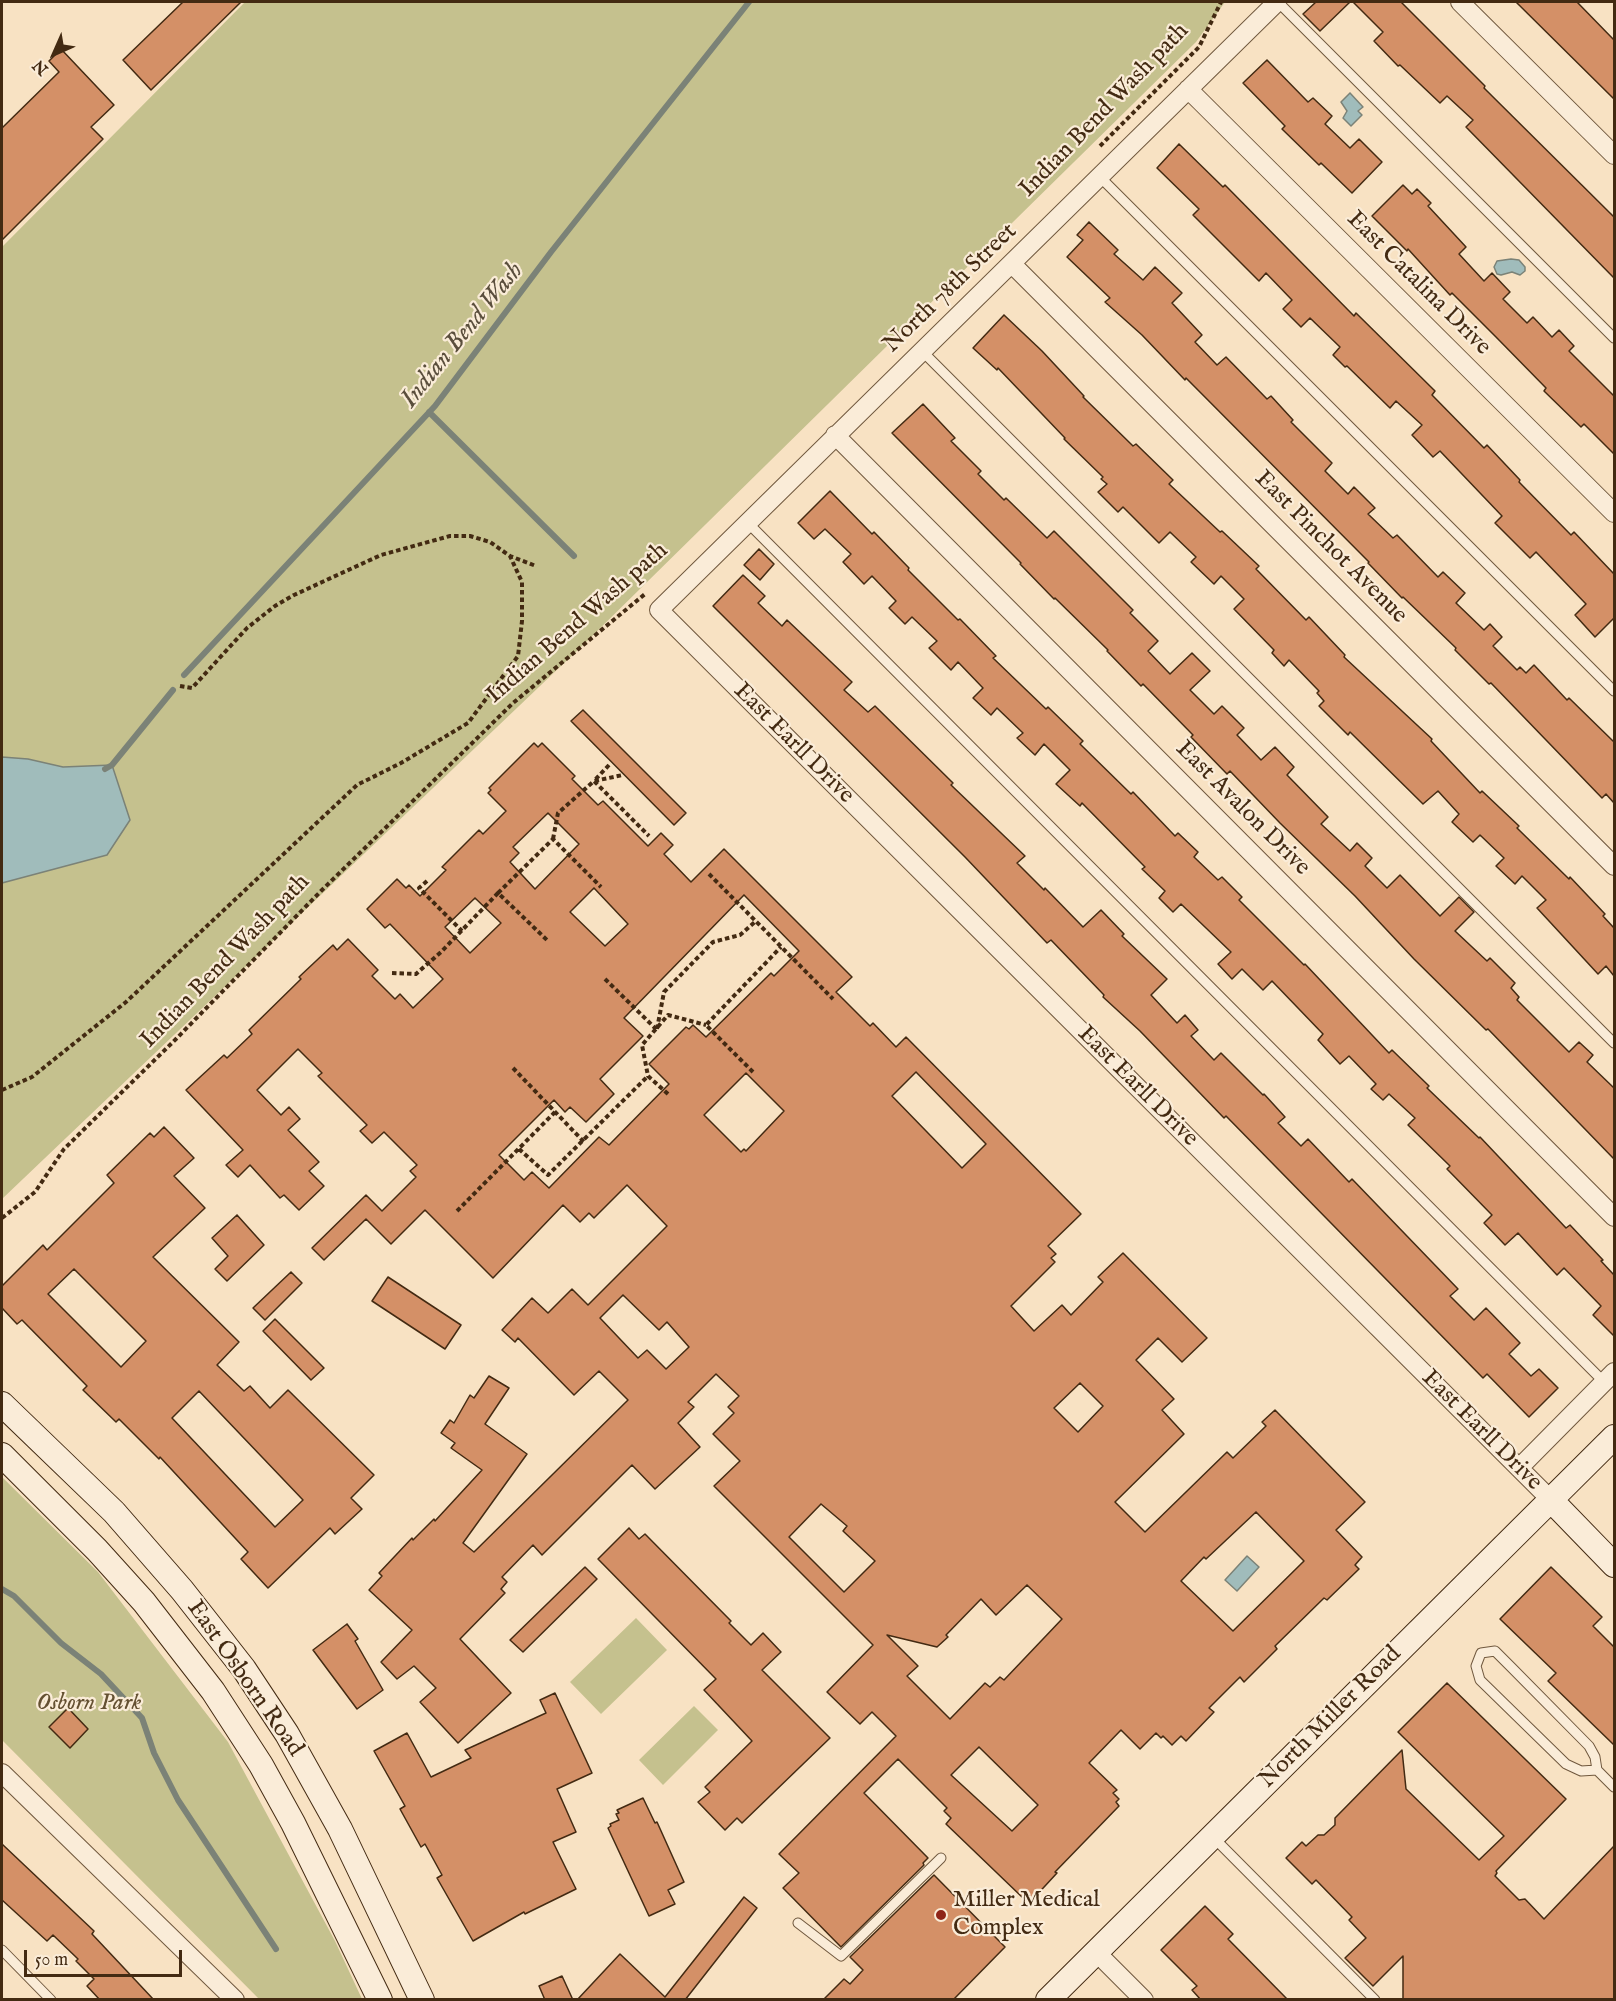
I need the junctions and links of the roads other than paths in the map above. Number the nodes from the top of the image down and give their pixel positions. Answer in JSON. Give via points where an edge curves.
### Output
{"nodes":[{"id":1,"x":1278,"y":2,"type":"edge"},
{"id":2,"x":1460,"y":2,"type":"edge"},
{"id":3,"x":1188,"y":89,"type":"junction"},
{"id":4,"x":1614,"y":155,"type":"edge"},
{"id":5,"x":1100,"y":177,"type":"junction"},
{"id":6,"x":1012,"y":264,"type":"junction"},
{"id":7,"x":1614,"y":338,"type":"edge"},
{"id":8,"x":922,"y":351,"type":"junction"},
{"id":9,"x":836,"y":435,"type":"junction"},
{"id":10,"x":1614,"y":513,"type":"edge"},
{"id":11,"x":748,"y":523,"type":"junction"},
{"id":12,"x":659,"y":610,"type":"joint"},
{"id":13,"x":1614,"y":691,"type":"edge"},
{"id":14,"x":1614,"y":866,"type":"edge"},
{"id":15,"x":1614,"y":1043,"type":"edge"},
{"id":16,"x":1614,"y":1217,"type":"edge"},
{"id":17,"x":1609,"y":1377,"type":"edge"},
{"id":18,"x":2,"y":1404,"type":"edge"},
{"id":19,"x":1614,"y":1437,"type":"edge"},
{"id":20,"x":2,"y":1455,"type":"edge"},
{"id":21,"x":1519,"y":1468,"type":"junction"},
{"id":22,"x":1551,"y":1500,"type":"junction"},
{"id":23,"x":1614,"y":1565,"type":"edge"},
{"id":24,"x":1597,"y":1770,"type":"junction"},
{"id":25,"x":2,"y":1773,"type":"edge"},
{"id":26,"x":1614,"y":1787,"type":"edge"},
{"id":27,"x":1212,"y":1836,"type":"junction"},
{"id":28,"x":941,"y":1858,"type":"dead end"},
{"id":29,"x":798,"y":1923,"type":"dead end"},
{"id":30,"x":2,"y":1950,"type":"edge"},
{"id":31,"x":1096,"y":1952,"type":"junction"},
{"id":32,"x":51,"y":2000,"type":"edge"},
{"id":33,"x":235,"y":2000,"type":"edge"},
{"id":34,"x":380,"y":2000,"type":"edge"},
{"id":35,"x":422,"y":2000,"type":"edge"},
{"id":36,"x":1048,"y":2000,"type":"edge"},
{"id":37,"x":1144,"y":2000,"type":"edge"},
{"id":38,"x":1374,"y":2000,"type":"edge"}],
"edges":[{"from":1,"to":3,"type":"street","name":"North 78th Street"},
{"from":1,"to":7,"type":"lane"},
{"from":2,"to":4,"type":"street"},
{"from":3,"to":5,"type":"street","name":"North 78th Street"},
{"from":3,"to":10,"type":"street","name":"East Catalina Drive"},
{"from":5,"to":6,"type":"street","name":"North 78th Street"},
{"from":5,"to":13,"type":"lane"},
{"from":6,"to":8,"type":"street","name":"North 78th Street"},
{"from":6,"to":14,"type":"street","name":"East Pinchot Avenue"},
{"from":8,"to":9,"type":"street","name":"North 78th Street"},
{"from":8,"to":15,"type":"lane"},
{"from":9,"to":11,"type":"street","name":"North 78th Street"},
{"from":9,"to":16,"type":"street","name":"East Avalon Drive"},
{"from":11,"to":12,"type":"street","name":"North 78th Street"},
{"from":11,"to":17,"type":"lane"},
{"from":12,"to":21,"type":"street","name":"East Earll Drive"},
{"from":17,"to":21,"type":"street"},
{"from":18,"to":35,"type":"main road","name":"East Osborn Road","via":[[114,1512],[244,1670],[287,1734],[340,1829]]},
{"from":19,"to":22,"type":"main road","name":"North Miller Road"},
{"from":20,"to":34,"type":"main road","name":"East Osborn Road","via":[[144,1602],[213,1691],[293,1823]]},
{"from":21,"to":22,"type":"street","name":"East Earll Drive"},
{"from":22,"to":23,"type":"main road","name":"East Earll Drive"},
{"from":22,"to":27,"type":"main road","name":"North Miller Road"},
{"from":24,"to":24,"type":"lane","via":[[1589,1746],[1512,1668],[1495,1651],[1481,1653],[1476,1666],[1480,1680],[1566,1764],[1581,1771]]},
{"from":24,"to":26,"type":"lane"},
{"from":25,"to":33,"type":"street"},
{"from":27,"to":31,"type":"main road","name":"North Miller Road"},
{"from":27,"to":38,"type":"lane"},
{"from":28,"to":29,"type":"lane","via":[[841,1956]]},
{"from":30,"to":32,"type":"lane"},
{"from":31,"to":36,"type":"main road","name":"North Miller Road"},
{"from":31,"to":37,"type":"street"}]}
